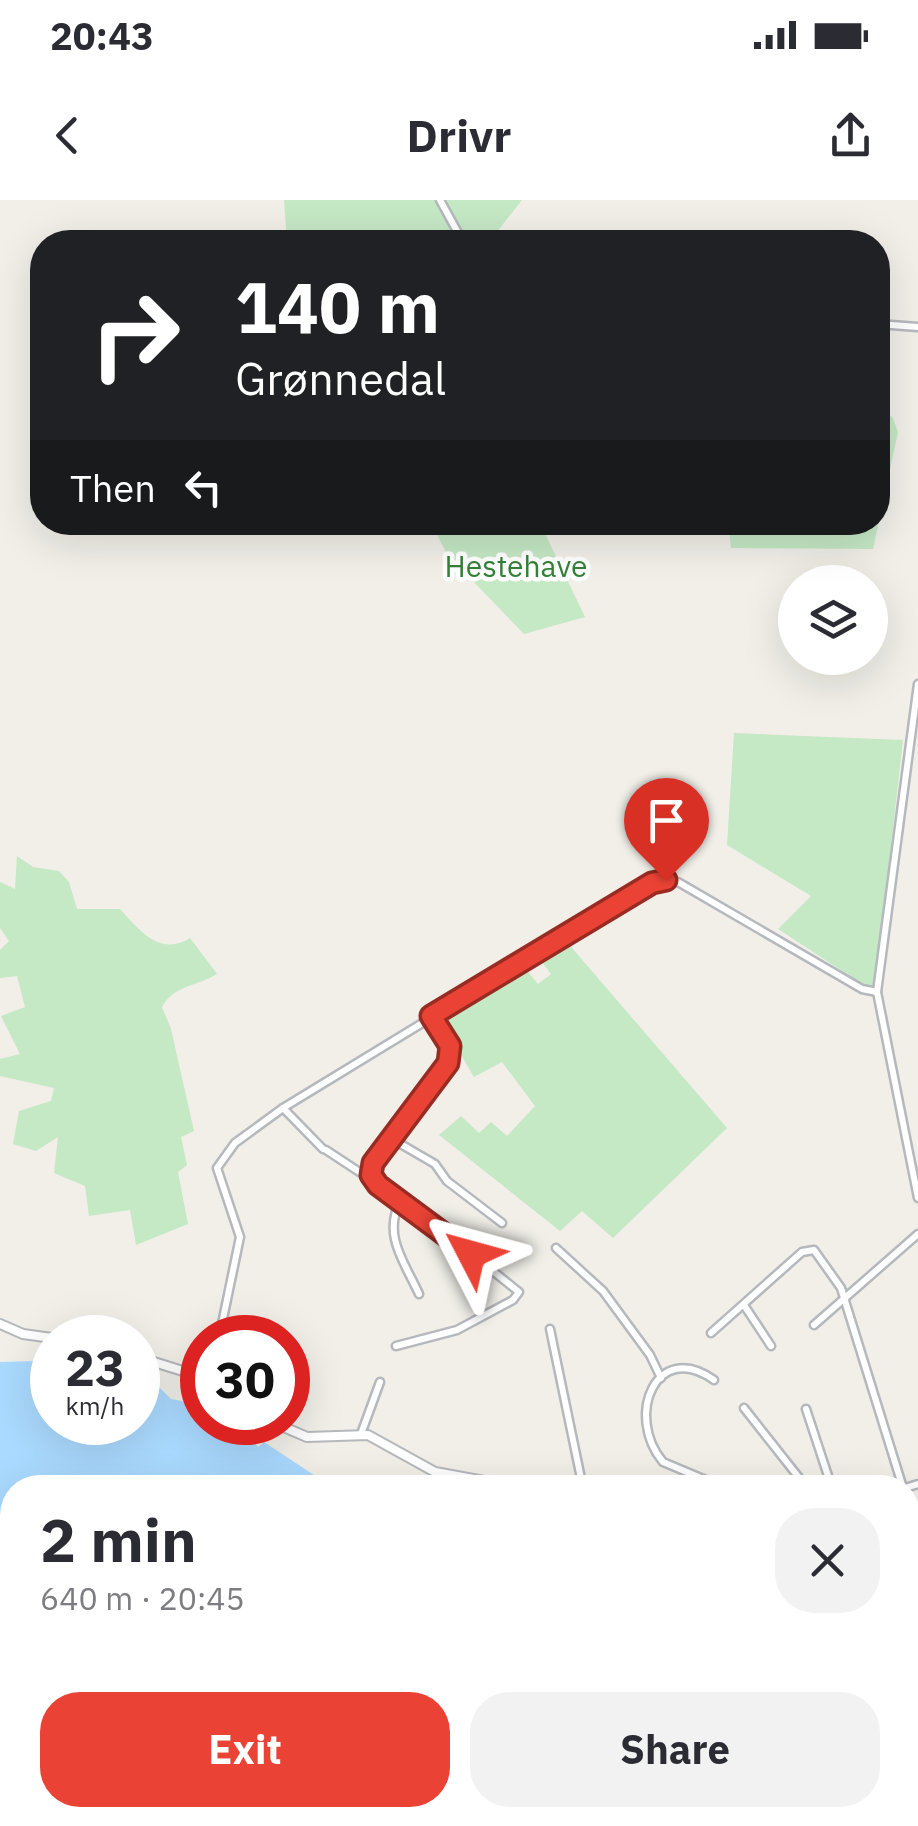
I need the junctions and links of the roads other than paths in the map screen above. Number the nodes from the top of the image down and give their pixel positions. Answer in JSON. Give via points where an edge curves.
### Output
{"nodes":[{"id":1,"x":440,"y":200,"type":"edge"},
{"id":2,"x":456,"y":230,"type":"edge"},
{"id":3,"x":890,"y":325,"type":"edge"},
{"id":4,"x":918,"y":328,"type":"edge"},
{"id":5,"x":918,"y":684,"type":"edge"},
{"id":6,"x":876,"y":992,"type":"junction"},
{"id":7,"x":431,"y":1016,"type":"junction"},
{"id":8,"x":283,"y":1108,"type":"junction"},
{"id":9,"x":392,"y":1139,"type":"junction"},
{"id":10,"x":371,"y":1175,"type":"junction"},
{"id":11,"x":918,"y":1198,"type":"edge"},
{"id":12,"x":401,"y":1199,"type":"junction"},
{"id":13,"x":502,"y":1223,"type":"dead end"},
{"id":14,"x":918,"y":1234,"type":"edge"},
{"id":15,"x":556,"y":1248,"type":"dead end"},
{"id":16,"x":564,"y":1256,"type":"junction"},
{"id":17,"x":558,"y":1263,"type":"dead end"},
{"id":18,"x":419,"y":1294,"type":"dead end"},
{"id":19,"x":844,"y":1299,"type":"junction"},
{"id":20,"x":744,"y":1305,"type":"junction"},
{"id":21,"x":224,"y":1315,"type":"edge"},
{"id":22,"x":0,"y":1324,"type":"edge"},
{"id":23,"x":814,"y":1326,"type":"dead end"},
{"id":24,"x":550,"y":1329,"type":"dead end"},
{"id":25,"x":711,"y":1334,"type":"dead end"},
{"id":26,"x":30,"y":1335,"type":"edge"},
{"id":27,"x":396,"y":1346,"type":"dead end"},
{"id":28,"x":771,"y":1346,"type":"dead end"},
{"id":29,"x":661,"y":1378,"type":"junction"},
{"id":30,"x":714,"y":1380,"type":"dead end"},
{"id":31,"x":380,"y":1382,"type":"dead end"},
{"id":32,"x":744,"y":1408,"type":"dead end"},
{"id":33,"x":806,"y":1410,"type":"dead end"},
{"id":34,"x":361,"y":1434,"type":"junction"},
{"id":35,"x":310,"y":1437,"type":"edge"},
{"id":36,"x":448,"y":1475,"type":"edge"},
{"id":37,"x":580,"y":1475,"type":"edge"},
{"id":38,"x":694,"y":1475,"type":"edge"},
{"id":39,"x":798,"y":1475,"type":"edge"},
{"id":40,"x":828,"y":1475,"type":"edge"},
{"id":41,"x":900,"y":1475,"type":"edge"}],
"edges":[{"from":1,"to":2,"type":"street"},
{"from":3,"to":4,"type":"street"},
{"from":5,"to":6,"type":"street"},
{"from":6,"to":7,"type":"street","via":[[666,880]]},
{"from":6,"to":11,"type":"street"},
{"from":7,"to":8,"type":"street"},
{"from":7,"to":9,"type":"street","via":[[450,1046],[448,1063]]},
{"from":8,"to":10,"type":"street","via":[[324,1150]]},
{"from":8,"to":21,"type":"street","via":[[235,1143],[217,1168],[240,1238]]},
{"from":9,"to":10,"type":"street"},
{"from":9,"to":13,"type":"street","via":[[435,1164]]},
{"from":10,"to":12,"type":"street"},
{"from":12,"to":18,"type":"street","via":[[392,1215],[393,1235]]},
{"from":12,"to":27,"type":"street","via":[[519,1292],[457,1330]]},
{"from":14,"to":19,"type":"street"},
{"from":15,"to":16,"type":"street"},
{"from":16,"to":17,"type":"street"},
{"from":16,"to":29,"type":"street","via":[[602,1291]]},
{"from":19,"to":20,"type":"street","via":[[819,1254],[808,1249]]},
{"from":19,"to":23,"type":"street"},
{"from":19,"to":41,"type":"street"},
{"from":20,"to":25,"type":"street"},
{"from":20,"to":28,"type":"street"},
{"from":22,"to":26,"type":"street"},
{"from":24,"to":37,"type":"street"},
{"from":29,"to":30,"type":"street","via":[[688,1370]]},
{"from":29,"to":38,"type":"street","via":[[650,1389],[646,1424],[663,1462]]},
{"from":31,"to":34,"type":"street"},
{"from":32,"to":39,"type":"street"},
{"from":33,"to":40,"type":"street"},
{"from":34,"to":35,"type":"street"},
{"from":34,"to":36,"type":"street"}]}
